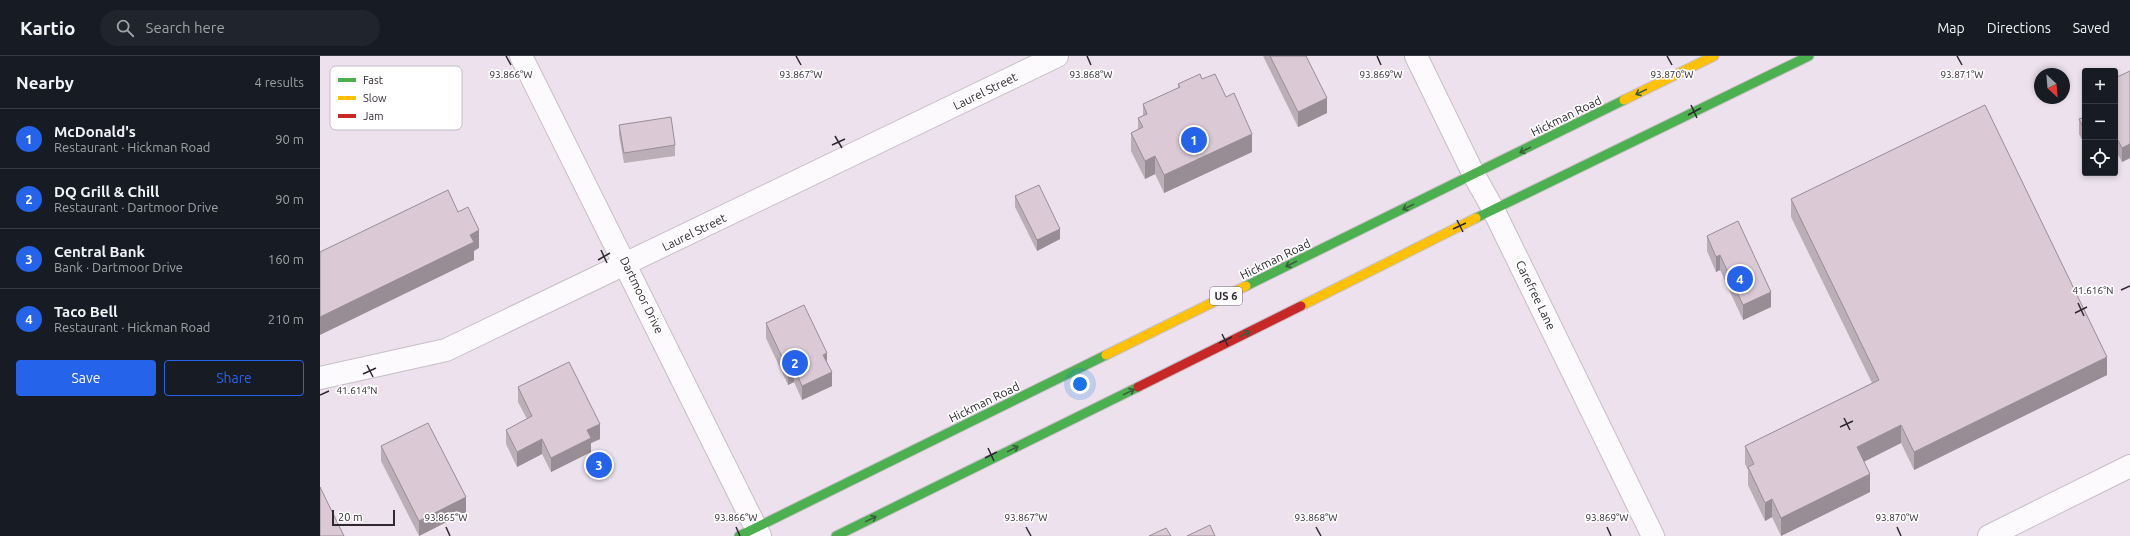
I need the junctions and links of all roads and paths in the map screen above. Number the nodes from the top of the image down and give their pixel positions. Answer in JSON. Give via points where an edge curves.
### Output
{"nodes":[{"id":1,"x":522,"y":56,"type":"edge"},
{"id":2,"x":1057,"y":56,"type":"edge"},
{"id":3,"x":1416,"y":56,"type":"edge"},
{"id":4,"x":1714,"y":56,"type":"edge"},
{"id":5,"x":1809,"y":56,"type":"edge"},
{"id":6,"x":1474,"y":175,"type":"junction"},
{"id":7,"x":1493,"y":209,"type":"junction"},
{"id":8,"x":626,"y":264,"type":"junction"},
{"id":9,"x":320,"y":378,"type":"edge"},
{"id":10,"x":2130,"y":466,"type":"edge"},
{"id":11,"x":751,"y":533,"type":"edge"},
{"id":12,"x":836,"y":536,"type":"edge"},
{"id":13,"x":1653,"y":536,"type":"edge"},
{"id":14,"x":1989,"y":536,"type":"edge"}],
"edges":[{"from":1,"to":8,"type":"street","name":"Dartmoor Drive"},
{"from":2,"to":8,"type":"street","name":"Laurel Street"},
{"from":3,"to":6,"type":"street","name":"Carefree Lane"},
{"from":4,"to":6,"type":"highway","name":"Hickman Road","number":"US 6","one_way":true},
{"from":5,"to":7,"type":"highway"},
{"from":6,"to":7,"type":"street","name":"Carefree Lane"},
{"from":6,"to":11,"type":"highway","name":"Hickman Road","number":"US 6","one_way":true},
{"from":12,"to":7,"type":"highway","one_way":true},
{"from":7,"to":13,"type":"street","name":"Carefree Lane"},
{"from":8,"to":9,"type":"street","name":"Laurel Street","via":[[446,350]]},
{"from":8,"to":11,"type":"street","name":"Dartmoor Drive"},
{"from":10,"to":14,"type":"street"}]}
